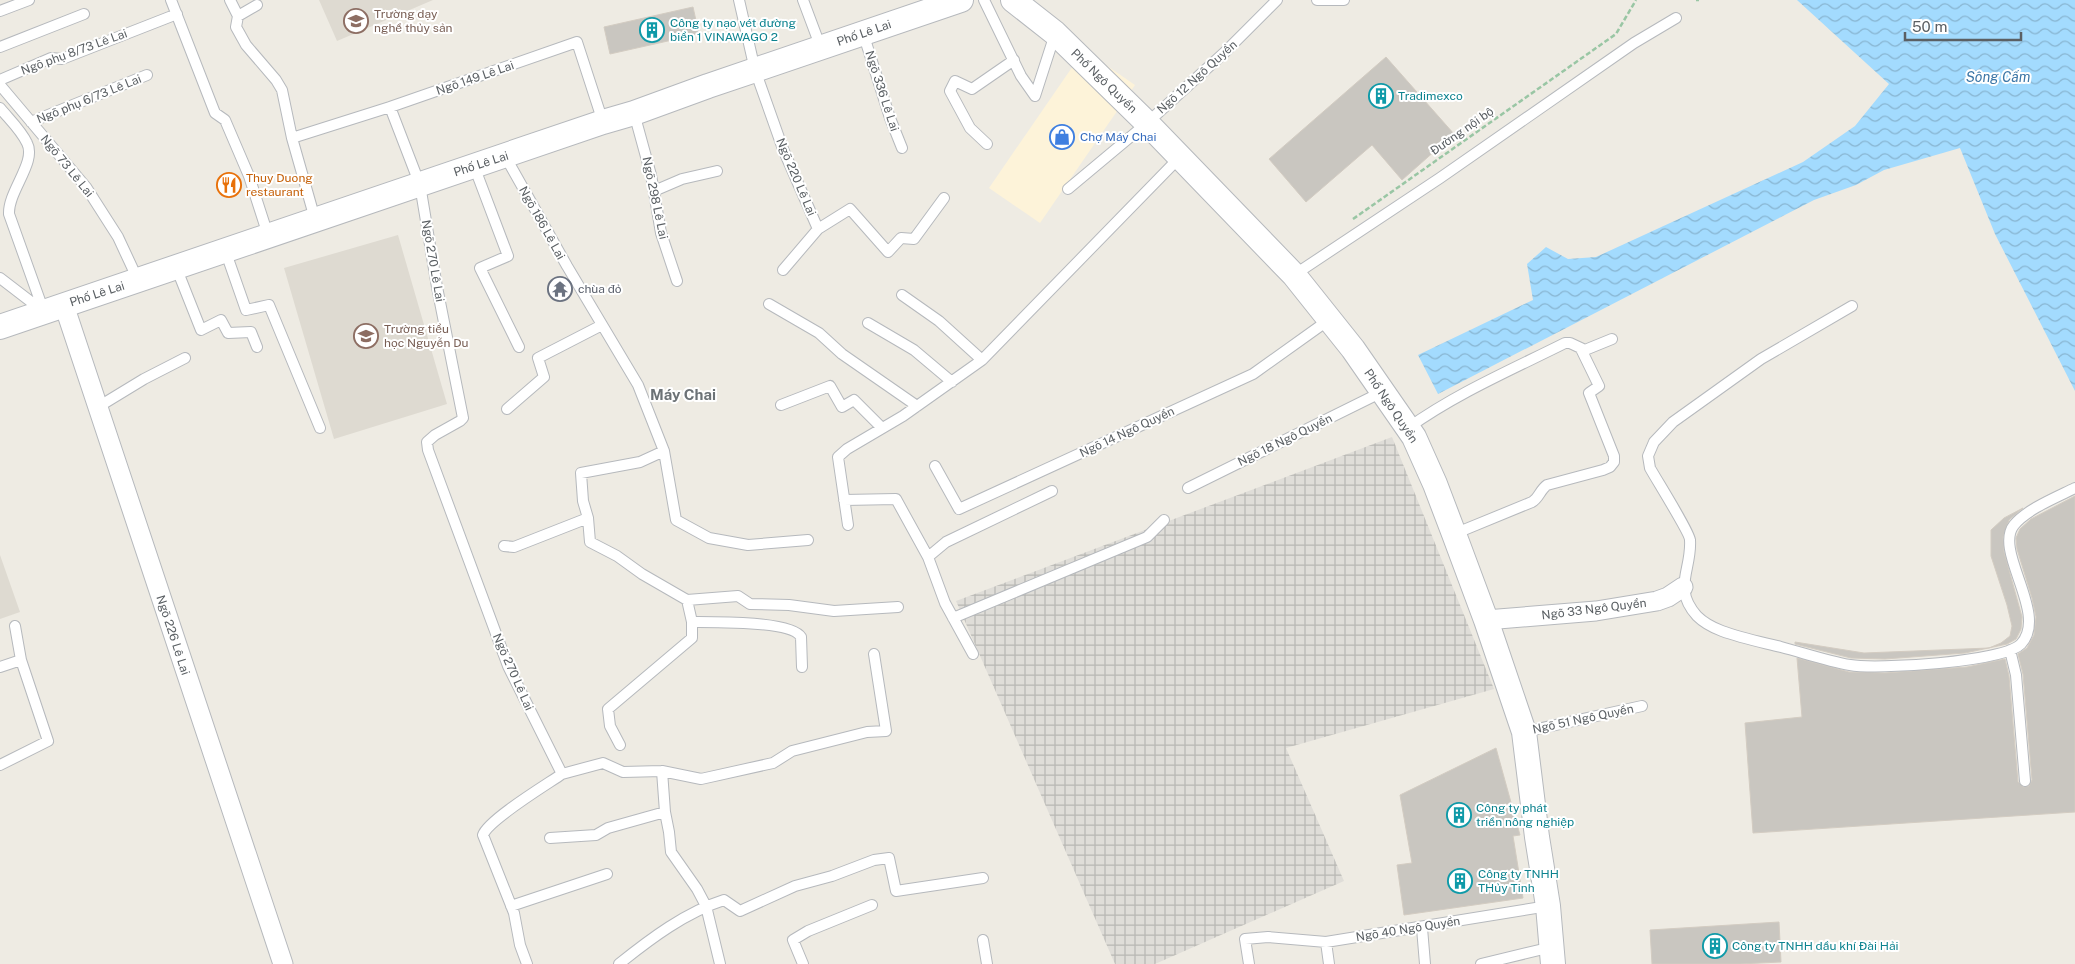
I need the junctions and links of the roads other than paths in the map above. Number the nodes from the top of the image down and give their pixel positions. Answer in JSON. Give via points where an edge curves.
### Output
{"nodes":[{"id":1,"x":29,"y":0,"type":"edge"},
{"id":2,"x":171,"y":0,"type":"edge"},
{"id":3,"x":230,"y":0,"type":"edge"},
{"id":4,"x":739,"y":0,"type":"edge"},
{"id":5,"x":803,"y":0,"type":"edge"},
{"id":6,"x":984,"y":0,"type":"edge"},
{"id":7,"x":1014,"y":0,"type":"edge"},
{"id":8,"x":1277,"y":0,"type":"edge"},
{"id":9,"x":1316,"y":0,"type":"edge"},
{"id":10,"x":1344,"y":0,"type":"edge"},
{"id":11,"x":953,"y":1,"type":"edge"},
{"id":12,"x":257,"y":5,"type":"dead end"},
{"id":13,"x":0,"y":11,"type":"edge"},
{"id":14,"x":84,"y":14,"type":"dead end"},
{"id":15,"x":177,"y":14,"type":"junction"},
{"id":16,"x":238,"y":16,"type":"junction"},
{"id":17,"x":1676,"y":18,"type":"dead end"},
{"id":18,"x":863,"y":33,"type":"junction"},
{"id":19,"x":1055,"y":33,"type":"junction"},
{"id":20,"x":0,"y":47,"type":"edge"},
{"id":21,"x":821,"y":48,"type":"junction"},
{"id":22,"x":1014,"y":60,"type":"junction"},
{"id":23,"x":755,"y":70,"type":"junction"},
{"id":24,"x":146,"y":75,"type":"dead end"},
{"id":25,"x":0,"y":80,"type":"edge"},
{"id":26,"x":0,"y":85,"type":"edge"},
{"id":27,"x":390,"y":106,"type":"junction"},
{"id":28,"x":0,"y":108,"type":"edge"},
{"id":29,"x":634,"y":113,"type":"junction"},
{"id":30,"x":31,"y":122,"type":"junction"},
{"id":31,"x":603,"y":122,"type":"junction"},
{"id":32,"x":1147,"y":123,"type":"junction"},
{"id":33,"x":292,"y":138,"type":"junction"},
{"id":34,"x":987,"y":144,"type":"dead end"},
{"id":35,"x":902,"y":148,"type":"dead end"},
{"id":36,"x":505,"y":156,"type":"junction"},
{"id":37,"x":1181,"y":157,"type":"junction"},
{"id":38,"x":474,"y":166,"type":"junction"},
{"id":39,"x":717,"y":171,"type":"dead end"},
{"id":40,"x":420,"y":184,"type":"junction"},
{"id":41,"x":1068,"y":189,"type":"dead end"},
{"id":42,"x":654,"y":190,"type":"junction"},
{"id":43,"x":944,"y":198,"type":"dead end"},
{"id":44,"x":315,"y":219,"type":"junction"},
{"id":45,"x":818,"y":229,"type":"junction"},
{"id":46,"x":268,"y":236,"type":"junction"},
{"id":47,"x":225,"y":250,"type":"junction"},
{"id":48,"x":176,"y":267,"type":"junction"},
{"id":49,"x":783,"y":270,"type":"dead end"},
{"id":50,"x":1294,"y":275,"type":"junction"},
{"id":51,"x":0,"y":278,"type":"edge"},
{"id":52,"x":138,"y":281,"type":"junction"},
{"id":53,"x":677,"y":281,"type":"dead end"},
{"id":54,"x":902,"y":295,"type":"dead end"},
{"id":55,"x":769,"y":304,"type":"dead end"},
{"id":56,"x":1852,"y":306,"type":"dead end"},
{"id":57,"x":54,"y":309,"type":"junction"},
{"id":58,"x":1330,"y":319,"type":"junction"},
{"id":59,"x":868,"y":323,"type":"dead end"},
{"id":60,"x":602,"y":325,"type":"junction"},
{"id":61,"x":0,"y":327,"type":"edge"},
{"id":62,"x":1612,"y":339,"type":"dead end"},
{"id":63,"x":258,"y":347,"type":"dead end"},
{"id":64,"x":518,"y":347,"type":"dead end"},
{"id":65,"x":1581,"y":349,"type":"junction"},
{"id":66,"x":185,"y":358,"type":"dead end"},
{"id":67,"x":982,"y":360,"type":"junction"},
{"id":68,"x":952,"y":382,"type":"junction"},
{"id":69,"x":1382,"y":392,"type":"junction"},
{"id":70,"x":781,"y":405,"type":"dead end"},
{"id":71,"x":917,"y":406,"type":"junction"},
{"id":72,"x":98,"y":407,"type":"junction"},
{"id":73,"x":507,"y":409,"type":"dead end"},
{"id":74,"x":320,"y":428,"type":"dead end"},
{"id":75,"x":882,"y":428,"type":"junction"},
{"id":76,"x":1408,"y":428,"type":"junction"},
{"id":77,"x":664,"y":451,"type":"junction"},
{"id":78,"x":935,"y":466,"type":"dead end"},
{"id":79,"x":1188,"y":488,"type":"dead end"},
{"id":80,"x":2075,"y":488,"type":"edge"},
{"id":81,"x":1052,"y":491,"type":"dead end"},
{"id":82,"x":844,"y":500,"type":"junction"},
{"id":83,"x":588,"y":518,"type":"junction"},
{"id":84,"x":1164,"y":520,"type":"dead end"},
{"id":85,"x":848,"y":524,"type":"dead end"},
{"id":86,"x":1454,"y":534,"type":"junction"},
{"id":87,"x":808,"y":540,"type":"dead end"},
{"id":88,"x":504,"y":546,"type":"dead end"},
{"id":89,"x":928,"y":556,"type":"junction"},
{"id":90,"x":1683,"y":587,"type":"junction"},
{"id":91,"x":687,"y":600,"type":"junction"},
{"id":92,"x":898,"y":607,"type":"dead end"},
{"id":93,"x":953,"y":618,"type":"junction"},
{"id":94,"x":1486,"y":620,"type":"junction"},
{"id":95,"x":692,"y":622,"type":"junction"},
{"id":96,"x":15,"y":626,"type":"dead end"},
{"id":97,"x":2010,"y":650,"type":"junction"},
{"id":98,"x":874,"y":654,"type":"dead end"},
{"id":99,"x":973,"y":654,"type":"dead end"},
{"id":100,"x":21,"y":660,"type":"junction"},
{"id":101,"x":802,"y":666,"type":"dead end"},
{"id":102,"x":0,"y":667,"type":"edge"},
{"id":103,"x":1642,"y":706,"type":"dead end"},
{"id":104,"x":1524,"y":732,"type":"junction"},
{"id":105,"x":620,"y":745,"type":"dead end"},
{"id":106,"x":0,"y":765,"type":"edge"},
{"id":107,"x":662,"y":771,"type":"junction"},
{"id":108,"x":562,"y":774,"type":"junction"},
{"id":109,"x":2025,"y":781,"type":"dead end"},
{"id":110,"x":665,"y":812,"type":"junction"},
{"id":111,"x":550,"y":838,"type":"dead end"},
{"id":112,"x":607,"y":874,"type":"dead end"},
{"id":113,"x":983,"y":878,"type":"dead end"},
{"id":114,"x":872,"y":905,"type":"dead end"},
{"id":115,"x":511,"y":906,"type":"junction"},
{"id":116,"x":706,"y":906,"type":"junction"},
{"id":117,"x":1548,"y":906,"type":"junction"},
{"id":118,"x":1422,"y":928,"type":"junction"},
{"id":119,"x":983,"y":940,"type":"dead end"},
{"id":120,"x":1326,"y":942,"type":"junction"},
{"id":121,"x":1553,"y":956,"type":"edge"},
{"id":122,"x":282,"y":964,"type":"edge"},
{"id":123,"x":527,"y":964,"type":"edge"},
{"id":124,"x":619,"y":964,"type":"edge"},
{"id":125,"x":720,"y":964,"type":"edge"},
{"id":126,"x":803,"y":964,"type":"edge"},
{"id":127,"x":987,"y":964,"type":"edge"},
{"id":128,"x":1249,"y":964,"type":"edge"},
{"id":129,"x":1329,"y":964,"type":"edge"},
{"id":130,"x":1425,"y":964,"type":"edge"},
{"id":131,"x":1481,"y":964,"type":"edge"}],
"edges":[{"from":1,"to":13,"type":"lane"},
{"from":2,"to":15,"type":"lane"},
{"from":3,"to":16,"type":"lane"},
{"from":4,"to":23,"type":"lane","name":"Ngõ 220 Lê Lai"},
{"from":5,"to":21,"type":"lane"},
{"from":6,"to":22,"type":"lane"},
{"from":7,"to":19,"type":"street","name":"Phố Ngô Quyền"},
{"from":8,"to":32,"type":"lane","name":"Ngõ 12 Ngô Quyền"},
{"from":9,"to":10,"type":"lane"},
{"from":11,"to":18,"type":"street","name":"Phố Lê Lai"},
{"from":12,"to":16,"type":"lane"},
{"from":14,"to":20,"type":"lane"},
{"from":15,"to":25,"type":"lane","name":"Ngõ phụ 8/73 Lê Lai","via":[[62,60],[51,58]]},
{"from":15,"to":46,"type":"lane","via":[[215,113],[225,120],[249,176]]},
{"from":16,"to":33,"type":"lane","via":[[236,27],[246,45],[282,90]]},
{"from":17,"to":50,"type":"lane","via":[[1634,43]]},
{"from":18,"to":21,"type":"street","name":"Phố Lê Lai"},
{"from":18,"to":35,"type":"lane","name":"Ngõ 336 Lê Lai"},
{"from":19,"to":22,"type":"lane","via":[[1035,96]]},
{"from":19,"to":32,"type":"street","name":"Phố Ngô Quyền"},
{"from":21,"to":23,"type":"street","name":"Phố Lê Lai"},
{"from":22,"to":34,"type":"lane","via":[[972,89],[955,81],[950,92],[970,128]]},
{"from":23,"to":29,"type":"street","name":"Phố Lê Lai"},
{"from":23,"to":45,"type":"lane","name":"Ngõ 220 Lê Lai","via":[[783,149]]},
{"from":24,"to":30,"type":"lane","name":"Ngõ phụ 6/73 Lê Lai"},
{"from":26,"to":30,"type":"lane","name":"Ngõ 73 Lê Lai"},
{"from":27,"to":31,"type":"lane","name":"Ngõ 149 Lê Lai","via":[[577,42]]},
{"from":27,"to":33,"type":"lane","name":"Ngõ 149 Lê Lai"},
{"from":27,"to":40,"type":"lane"},
{"from":28,"to":57,"type":"lane","via":[[29,145],[29,158],[11,198],[8,214]]},
{"from":29,"to":31,"type":"street","name":"Phố Lê Lai"},
{"from":29,"to":42,"type":"lane","name":"Ngõ 298 Lê Lai"},
{"from":30,"to":52,"type":"lane","name":"Ngõ 73 Lê Lai","via":[[86,187],[118,237]]},
{"from":31,"to":36,"type":"street","name":"Phố Lê Lai"},
{"from":32,"to":37,"type":"street","name":"Phố Ngô Quyền"},
{"from":32,"to":41,"type":"lane","name":"Ngõ 12 Ngô Quyền"},
{"from":33,"to":44,"type":"lane"},
{"from":36,"to":38,"type":"street","name":"Phố Lê Lai"},
{"from":36,"to":60,"type":"lane","name":"Ngõ 186 Lê Lai"},
{"from":37,"to":50,"type":"street","name":"Phố Ngô Quyền"},
{"from":37,"to":67,"type":"lane"},
{"from":38,"to":40,"type":"street","name":"Phố Lê Lai"},
{"from":38,"to":64,"type":"lane","via":[[508,256],[480,268]]},
{"from":39,"to":42,"type":"lane"},
{"from":40,"to":44,"type":"street","name":"Phố Lê Lai"},
{"from":40,"to":108,"type":"lane","name":"Ngõ 270 Lê Lai","via":[[463,418],[431,438],[427,442],[428,450],[508,666]]},
{"from":42,"to":53,"type":"lane","name":"Ngõ 298 Lê Lai","via":[[661,233]]},
{"from":43,"to":45,"type":"lane","name":"Ngõ 220 Lê Lai","via":[[914,239],[902,238],[888,252],[850,209]]},
{"from":44,"to":46,"type":"street","name":"Phố Lê Lai"},
{"from":45,"to":49,"type":"lane"},
{"from":46,"to":47,"type":"street","name":"Phố Lê Lai"},
{"from":47,"to":48,"type":"street","name":"Phố Lê Lai"},
{"from":47,"to":74,"type":"lane","via":[[246,310],[269,305]]},
{"from":48,"to":52,"type":"street","name":"Phố Lê Lai"},
{"from":48,"to":63,"type":"lane","via":[[201,330],[221,320],[228,333],[251,332]]},
{"from":50,"to":58,"type":"street","name":"Phố Ngô Quyền"},
{"from":51,"to":57,"type":"lane"},
{"from":52,"to":57,"type":"street","name":"Phố Lê Lai"},
{"from":54,"to":67,"type":"lane","via":[[939,320]]},
{"from":55,"to":71,"type":"lane","via":[[819,333],[842,354]]},
{"from":56,"to":90,"type":"lane","via":[[1761,359],[1673,422],[1654,442],[1648,456],[1650,468],[1691,539]]},
{"from":57,"to":61,"type":"street","name":"Phố Lê Lai"},
{"from":57,"to":72,"type":"street","name":"Ngõ 226 Lê Lai"},
{"from":58,"to":69,"type":"street","name":"Phố Ngô Quyền"},
{"from":58,"to":78,"type":"lane","name":"Ngõ 14 Ngô Quyền","via":[[1253,374],[959,509]]},
{"from":59,"to":68,"type":"lane","via":[[914,350]]},
{"from":60,"to":73,"type":"lane","via":[[538,358],[544,377]]},
{"from":60,"to":77,"type":"lane","name":"Ngõ 186 Lê Lai","via":[[638,385]]},
{"from":62,"to":65,"type":"lane"},
{"from":65,"to":76,"type":"lane","via":[[1564,343],[1467,391]]},
{"from":65,"to":86,"type":"lane","via":[[1599,386],[1589,392],[1614,462],[1602,470],[1546,485],[1532,502]]},
{"from":66,"to":72,"type":"lane"},
{"from":67,"to":68,"type":"lane"},
{"from":68,"to":71,"type":"lane"},
{"from":69,"to":76,"type":"street","name":"Phố Ngô Quyền"},
{"from":69,"to":79,"type":"lane","name":"Ngõ 18 Ngô Quyền"},
{"from":70,"to":75,"type":"lane","via":[[830,386],[842,408],[854,400]]},
{"from":71,"to":75,"type":"lane"},
{"from":72,"to":122,"type":"street","name":"Ngõ 226 Lê Lai"},
{"from":75,"to":82,"type":"lane","via":[[838,458]]},
{"from":76,"to":86,"type":"street","name":"Phố Ngô Quyền"},
{"from":77,"to":83,"type":"lane","via":[[640,462],[581,473]]},
{"from":77,"to":87,"type":"lane","name":"Ngõ 186 Lê Lai","via":[[676,520],[708,538],[748,545]]},
{"from":80,"to":97,"type":"lane","via":[[2021,519],[2010,531],[2010,547],[2029,626],[2020,644]]},
{"from":81,"to":89,"type":"lane","via":[[946,542]]},
{"from":82,"to":85,"type":"lane"},
{"from":82,"to":89,"type":"lane","via":[[896,499]]},
{"from":83,"to":88,"type":"lane","via":[[514,547]]},
{"from":83,"to":91,"type":"lane","via":[[590,542]]},
{"from":84,"to":93,"type":"lane","via":[[1146,538]]},
{"from":86,"to":94,"type":"street","name":"Phố Ngô Quyền"},
{"from":89,"to":93,"type":"lane"},
{"from":90,"to":94,"type":"street","name":"Ngõ 33 Ngô Quyền","via":[[1657,601],[1596,611]]},
{"from":90,"to":97,"type":"lane","via":[[1697,617],[1722,631],[1851,665],[1882,668],[1979,658]]},
{"from":91,"to":92,"type":"lane","via":[[738,596],[750,604],[834,611]]},
{"from":91,"to":95,"type":"lane"},
{"from":93,"to":99,"type":"lane"},
{"from":94,"to":104,"type":"street","name":"Phố Ngô Quyền"},
{"from":95,"to":101,"type":"lane","via":[[748,623],[794,630],[801,637]]},
{"from":95,"to":105,"type":"lane","via":[[692,638],[608,710],[610,726]]},
{"from":96,"to":100,"type":"lane"},
{"from":97,"to":109,"type":"lane","via":[[2016,675]]},
{"from":98,"to":107,"type":"lane","via":[[886,731],[867,732],[792,751],[774,763],[701,779]]},
{"from":100,"to":102,"type":"lane"},
{"from":100,"to":106,"type":"lane","via":[[48,742]]},
{"from":103,"to":104,"type":"lane","name":"Ngõ 51 Ngô Quyền"},
{"from":104,"to":117,"type":"street","name":"Phố Ngô Quyền"},
{"from":107,"to":108,"type":"lane","via":[[623,772],[603,763]]},
{"from":107,"to":110,"type":"lane"},
{"from":108,"to":115,"type":"lane","via":[[484,832]]},
{"from":110,"to":111,"type":"lane","via":[[608,828],[596,835]]},
{"from":110,"to":116,"type":"lane","via":[[671,852]]},
{"from":112,"to":115,"type":"lane"},
{"from":113,"to":116,"type":"lane","via":[[896,891],[889,858],[795,886],[740,911],[724,900]]},
{"from":114,"to":126,"type":"lane","via":[[793,940]]},
{"from":115,"to":123,"type":"lane"},
{"from":116,"to":124,"type":"lane"},
{"from":116,"to":125,"type":"lane"},
{"from":117,"to":118,"type":"lane","name":"Ngõ 40 Ngô Quyền"},
{"from":117,"to":121,"type":"street","name":"Phố Ngô Quyền"},
{"from":118,"to":120,"type":"lane","name":"Ngõ 40 Ngô Quyền"},
{"from":118,"to":130,"type":"lane"},
{"from":119,"to":127,"type":"lane"},
{"from":120,"to":128,"type":"lane","name":"Ngõ 40 Ngô Quyền","via":[[1268,936],[1245,939]]},
{"from":120,"to":129,"type":"lane"},
{"from":121,"to":131,"type":"lane"}]}
